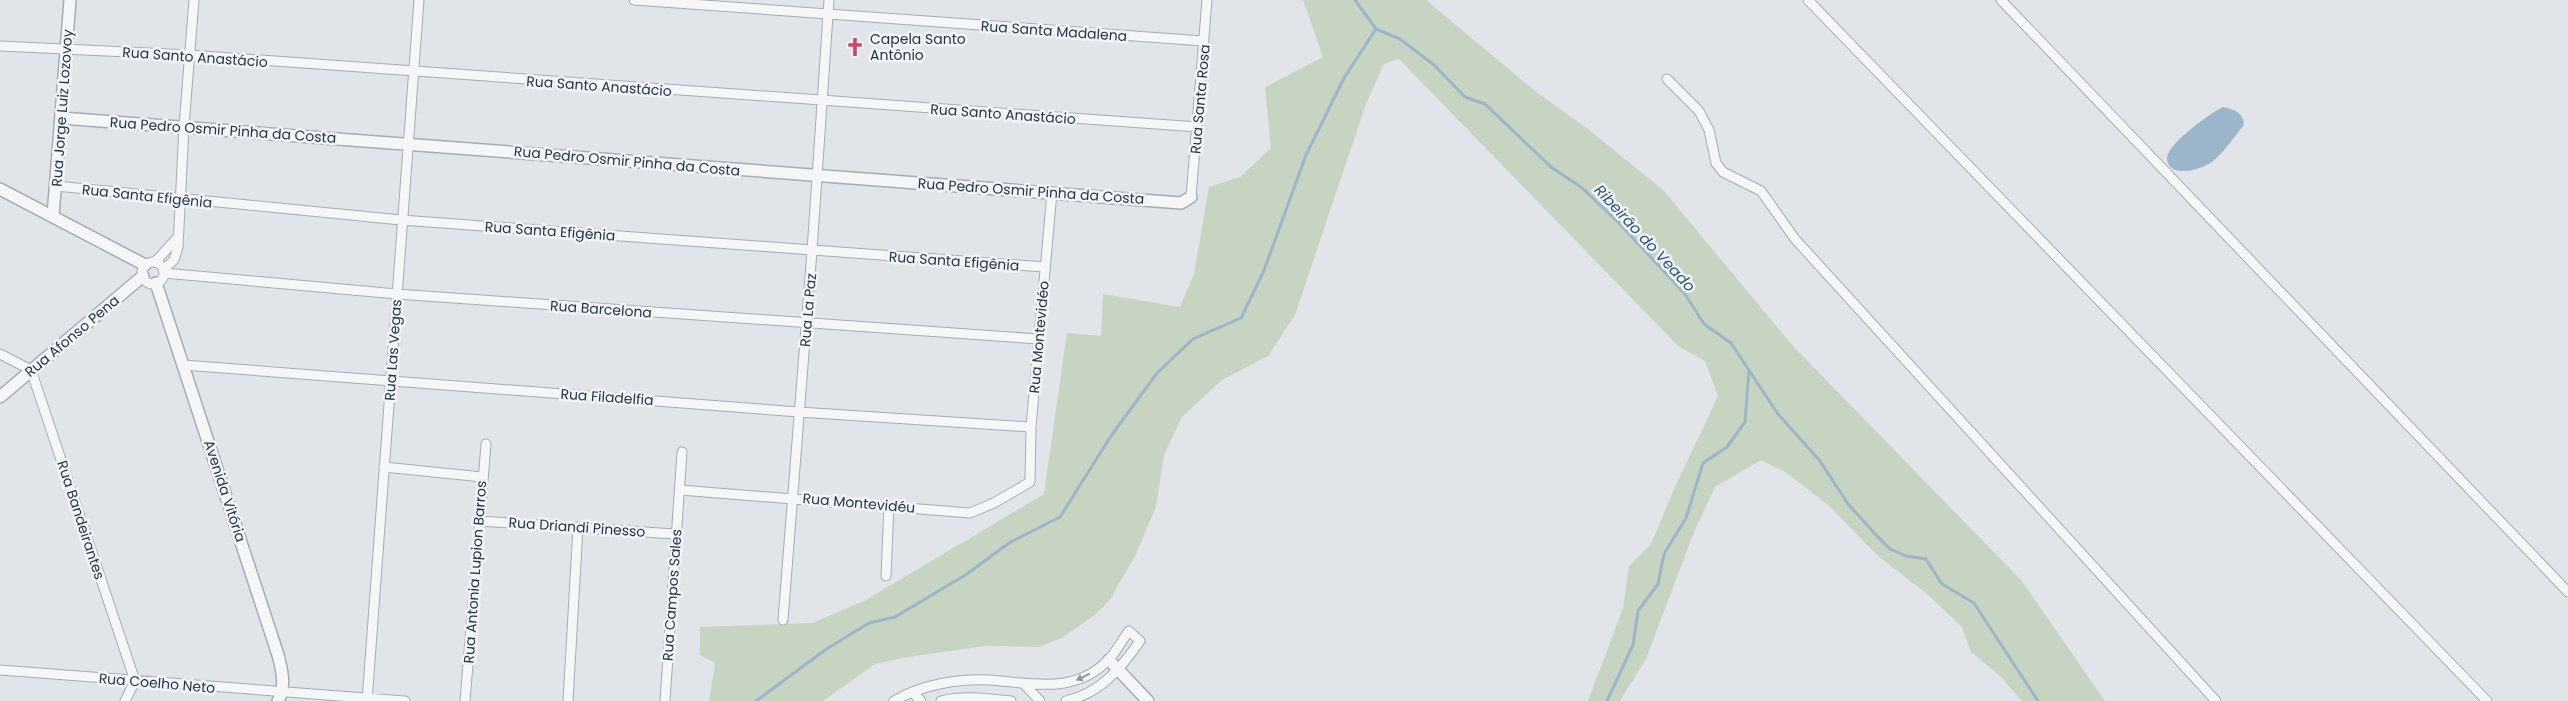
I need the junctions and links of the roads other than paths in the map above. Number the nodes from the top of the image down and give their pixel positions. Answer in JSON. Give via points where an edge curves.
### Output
{"nodes":[{"id":1,"x":70,"y":0,"type":"edge"},
{"id":2,"x":194,"y":0,"type":"edge"},
{"id":3,"x":419,"y":0,"type":"edge"},
{"id":4,"x":634,"y":0,"type":"edge"},
{"id":5,"x":829,"y":0,"type":"edge"},
{"id":6,"x":1207,"y":0,"type":"edge"},
{"id":7,"x":1808,"y":0,"type":"edge"},
{"id":8,"x":2001,"y":0,"type":"edge"},
{"id":9,"x":828,"y":14,"type":"junction"},
{"id":10,"x":1204,"y":42,"type":"junction"},
{"id":11,"x":0,"y":46,"type":"edge"},
{"id":12,"x":67,"y":50,"type":"junction"},
{"id":13,"x":190,"y":55,"type":"junction"},
{"id":14,"x":414,"y":73,"type":"junction"},
{"id":15,"x":1666,"y":79,"type":"dead end"},
{"id":16,"x":823,"y":102,"type":"junction"},
{"id":17,"x":61,"y":118,"type":"junction"},
{"id":18,"x":184,"y":126,"type":"junction"},
{"id":19,"x":1198,"y":127,"type":"junction"},
{"id":20,"x":408,"y":144,"type":"junction"},
{"id":21,"x":818,"y":176,"type":"junction"},
{"id":22,"x":56,"y":186,"type":"junction"},
{"id":23,"x":0,"y":189,"type":"edge"},
{"id":24,"x":1052,"y":192,"type":"junction"},
{"id":25,"x":1191,"y":197,"type":"joint"},
{"id":26,"x":181,"y":200,"type":"junction"},
{"id":27,"x":53,"y":216,"type":"junction"},
{"id":28,"x":401,"y":220,"type":"junction"},
{"id":29,"x":178,"y":237,"type":"junction"},
{"id":30,"x":812,"y":251,"type":"junction"},
{"id":31,"x":1045,"y":267,"type":"junction"},
{"id":32,"x":148,"y":268,"type":"junction"},
{"id":33,"x":164,"y":271,"type":"junction"},
{"id":34,"x":156,"y":283,"type":"junction"},
{"id":35,"x":397,"y":294,"type":"junction"},
{"id":36,"x":806,"y":324,"type":"junction"},
{"id":37,"x":1039,"y":339,"type":"junction"},
{"id":38,"x":0,"y":354,"type":"edge"},
{"id":39,"x":183,"y":365,"type":"junction"},
{"id":40,"x":31,"y":370,"type":"junction"},
{"id":41,"x":390,"y":381,"type":"junction"},
{"id":42,"x":0,"y":396,"type":"edge"},
{"id":43,"x":799,"y":412,"type":"junction"},
{"id":44,"x":1032,"y":427,"type":"junction"},
{"id":45,"x":486,"y":444,"type":"dead end"},
{"id":46,"x":682,"y":452,"type":"dead end"},
{"id":47,"x":384,"y":467,"type":"junction"},
{"id":48,"x":482,"y":477,"type":"junction"},
{"id":49,"x":1030,"y":482,"type":"joint"},
{"id":50,"x":680,"y":490,"type":"junction"},
{"id":51,"x":793,"y":497,"type":"junction"},
{"id":52,"x":889,"y":506,"type":"junction"},
{"id":53,"x":479,"y":521,"type":"junction"},
{"id":54,"x":578,"y":527,"type":"junction"},
{"id":55,"x":675,"y":534,"type":"junction"},
{"id":56,"x":886,"y":576,"type":"dead end"},
{"id":57,"x":2568,"y":592,"type":"edge"},
{"id":58,"x":783,"y":620,"type":"dead end"},
{"id":59,"x":1109,"y":660,"type":"junction"},
{"id":60,"x":0,"y":670,"type":"edge"},
{"id":61,"x":1120,"y":671,"type":"junction"},
{"id":62,"x":135,"y":681,"type":"junction"},
{"id":63,"x":1024,"y":684,"type":"junction"},
{"id":64,"x":912,"y":692,"type":"junction"},
{"id":65,"x":280,"y":697,"type":"edge"},
{"id":66,"x":367,"y":700,"type":"edge"},
{"id":67,"x":896,"y":700,"type":"edge"},
{"id":68,"x":125,"y":701,"type":"edge"},
{"id":69,"x":404,"y":701,"type":"edge"},
{"id":70,"x":465,"y":701,"type":"edge"},
{"id":71,"x":568,"y":701,"type":"edge"},
{"id":72,"x":665,"y":701,"type":"edge"},
{"id":73,"x":921,"y":701,"type":"edge"},
{"id":74,"x":941,"y":701,"type":"edge"},
{"id":75,"x":1011,"y":701,"type":"edge"},
{"id":76,"x":1040,"y":701,"type":"edge"},
{"id":77,"x":1066,"y":701,"type":"edge"},
{"id":78,"x":1148,"y":701,"type":"edge"},
{"id":79,"x":2216,"y":701,"type":"edge"},
{"id":80,"x":2487,"y":701,"type":"edge"}],
"edges":[{"from":1,"to":12,"type":"street","name":"Rua Jorge Luiz Lozovoy"},
{"from":2,"to":13,"type":"street"},
{"from":3,"to":14,"type":"street","name":"Rua Las Vegas"},
{"from":4,"to":9,"type":"street","name":"Rua Santa Madalena"},
{"from":5,"to":9,"type":"street","name":"Rua La Paz"},
{"from":6,"to":10,"type":"street","name":"Rua Santa Rosa"},
{"from":7,"to":80,"type":"street"},
{"from":8,"to":57,"type":"street"},
{"from":9,"to":10,"type":"street","name":"Rua Santa Madalena"},
{"from":9,"to":16,"type":"street","name":"Rua La Paz"},
{"from":10,"to":19,"type":"street","name":"Rua Santa Rosa"},
{"from":11,"to":12,"type":"street","name":"Rua Santo Anastácio"},
{"from":12,"to":13,"type":"street","name":"Rua Santo Anastácio"},
{"from":12,"to":17,"type":"street","name":"Rua Jorge Luiz Lozovoy"},
{"from":13,"to":14,"type":"street","name":"Rua Santo Anastácio"},
{"from":13,"to":18,"type":"street"},
{"from":14,"to":16,"type":"street","name":"Rua Santo Anastácio"},
{"from":14,"to":20,"type":"street","name":"Rua Las Vegas"},
{"from":15,"to":79,"type":"street","via":[[1699,111],[1709,130],[1716,163],[1723,172],[1761,191],[1796,239]]},
{"from":16,"to":19,"type":"street","name":"Rua Santo Anastácio"},
{"from":16,"to":21,"type":"street","name":"Rua La Paz"},
{"from":17,"to":18,"type":"street","name":"Rua Pedro Osmir Pinha da Costa"},
{"from":17,"to":22,"type":"street","name":"Rua Jorge Luiz Lozovoy"},
{"from":18,"to":20,"type":"street","name":"Rua Pedro Osmir Pinha da Costa"},
{"from":18,"to":26,"type":"street"},
{"from":19,"to":25,"type":"street","name":"Rua Santa Rosa"},
{"from":20,"to":21,"type":"street","name":"Rua Pedro Osmir Pinha da Costa"},
{"from":20,"to":28,"type":"street","name":"Rua Las Vegas"},
{"from":21,"to":24,"type":"street","name":"Rua Pedro Osmir Pinha da Costa"},
{"from":21,"to":30,"type":"street","name":"Rua La Paz"},
{"from":22,"to":26,"type":"street","name":"Rua Santa Efigênia"},
{"from":22,"to":27,"type":"street","name":"Rua Jorge Luiz Lozovoy"},
{"from":23,"to":27,"type":"street"},
{"from":24,"to":25,"type":"street","name":"Rua Pedro Osmir Pinha da Costa","via":[[1180,203]]},
{"from":24,"to":31,"type":"street","name":"Rua Montevidéo"},
{"from":26,"to":28,"type":"street","name":"Rua Santa Efigênia"},
{"from":26,"to":29,"type":"street"},
{"from":27,"to":32,"type":"street"},
{"from":28,"to":30,"type":"street","name":"Rua Santa Efigênia"},
{"from":28,"to":35,"type":"street","name":"Rua Las Vegas"},
{"from":29,"to":32,"type":"street"},
{"from":29,"to":33,"type":"street","via":[[174,260]]},
{"from":30,"to":31,"type":"street","name":"Rua Santa Efigênia"},
{"from":30,"to":36,"type":"street","name":"Rua La Paz"},
{"from":31,"to":37,"type":"street","name":"Rua Montevidéo"},
{"from":32,"to":33,"type":"street"},
{"from":32,"to":34,"type":"street","via":[[147,281]]},
{"from":32,"to":40,"type":"street","name":"Rua Afonso Pena"},
{"from":33,"to":34,"type":"street"},
{"from":33,"to":35,"type":"street","name":"Rua Barcelona"},
{"from":34,"to":39,"type":"street","name":"Avenida Vitória"},
{"from":35,"to":36,"type":"street","name":"Rua Barcelona"},
{"from":35,"to":41,"type":"street","name":"Rua Las Vegas"},
{"from":36,"to":37,"type":"street","name":"Rua Barcelona"},
{"from":36,"to":43,"type":"street","name":"Rua La Paz"},
{"from":37,"to":44,"type":"street","name":"Rua Montevidéo"},
{"from":38,"to":40,"type":"street"},
{"from":39,"to":41,"type":"street","name":"Rua Filadelfia"},
{"from":39,"to":65,"type":"street","name":"Avenida Vitória","via":[[278,655],[282,671]]},
{"from":40,"to":42,"type":"street","name":"Rua Afonso Pena"},
{"from":40,"to":62,"type":"street","name":"Rua Bandeirantes"},
{"from":41,"to":43,"type":"street","name":"Rua Filadelfia"},
{"from":41,"to":47,"type":"street","name":"Rua Las Vegas"},
{"from":43,"to":44,"type":"street","name":"Rua Filadelfia"},
{"from":43,"to":51,"type":"street","name":"Rua La Paz"},
{"from":44,"to":49,"type":"street","name":"Rua Montevidéo"},
{"from":45,"to":48,"type":"street","name":"Rua Antonia Lupion Barros"},
{"from":46,"to":50,"type":"street","name":"Rua Campos Sales"},
{"from":47,"to":48,"type":"street"},
{"from":47,"to":66,"type":"street","name":"Rua Las Vegas"},
{"from":48,"to":53,"type":"street","name":"Rua Antonia Lupion Barros"},
{"from":49,"to":52,"type":"street","name":"Rua Montevidéu","via":[[970,513]]},
{"from":50,"to":51,"type":"street","name":"Rua Montevidéu"},
{"from":50,"to":55,"type":"street","name":"Rua Campos Sales"},
{"from":51,"to":52,"type":"street","name":"Rua Montevidéu"},
{"from":51,"to":58,"type":"street","name":"Rua La Paz"},
{"from":52,"to":56,"type":"street"},
{"from":53,"to":54,"type":"street","name":"Rua Driandi Pinesso"},
{"from":53,"to":70,"type":"street","name":"Rua Antonia Lupion Barros"},
{"from":54,"to":55,"type":"street","name":"Rua Driandi Pinesso"},
{"from":54,"to":71,"type":"street"},
{"from":55,"to":72,"type":"street","name":"Rua Campos Sales"},
{"from":59,"to":61,"type":"street"},
{"from":59,"to":61,"type":"street","via":[[1128,631],[1140,640]]},
{"from":59,"to":63,"type":"street","one_way":true,"via":[[1071,682]]},
{"from":60,"to":62,"type":"street","name":"Rua Coelho Neto"},
{"from":61,"to":77,"type":"street","via":[[1086,693]]},
{"from":61,"to":78,"type":"street"},
{"from":62,"to":65,"type":"street","name":"Rua Coelho Neto"},
{"from":62,"to":68,"type":"street"},
{"from":63,"to":64,"type":"street","via":[[962,681],[936,684]]},
{"from":63,"to":76,"type":"street"},
{"from":64,"to":67,"type":"street"},
{"from":64,"to":73,"type":"street"},
{"from":65,"to":66,"type":"street","name":"Rua Coelho Neto"},
{"from":66,"to":69,"type":"street","name":"Rua Coelho Neto"},
{"from":74,"to":75,"type":"street","via":[[951,698]]}]}
